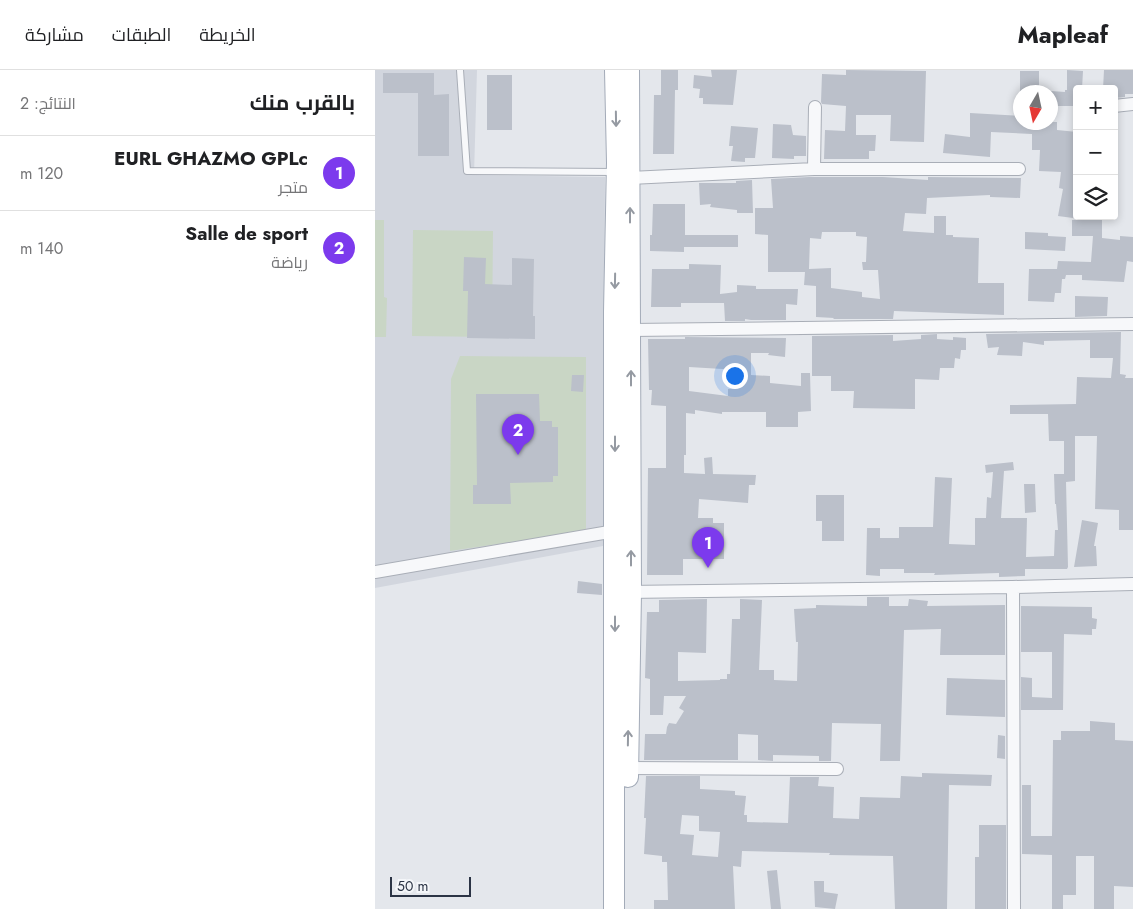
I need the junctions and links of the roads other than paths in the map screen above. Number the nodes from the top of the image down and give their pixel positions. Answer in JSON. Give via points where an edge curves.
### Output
{"nodes":[{"id":1,"x":460,"y":70,"type":"edge"},
{"id":2,"x":615,"y":70,"type":"edge"},
{"id":3,"x":629,"y":70,"type":"edge"},
{"id":4,"x":1133,"y":104,"type":"edge"},
{"id":5,"x":1118,"y":106,"type":"edge"},
{"id":6,"x":815,"y":107,"type":"dead end"},
{"id":7,"x":815,"y":169,"type":"junction"},
{"id":8,"x":1019,"y":169,"type":"dead end"},
{"id":9,"x":623,"y":175,"type":"junction"},
{"id":10,"x":1133,"y":324,"type":"edge"},
{"id":11,"x":631,"y":330,"type":"junction"},
{"id":12,"x":615,"y":532,"type":"junction"},
{"id":13,"x":375,"y":572,"type":"edge"},
{"id":14,"x":1133,"y":584,"type":"edge"},
{"id":15,"x":1013,"y":588,"type":"junction"},
{"id":16,"x":623,"y":592,"type":"junction"},
{"id":17,"x":628,"y":768,"type":"junction"},
{"id":18,"x":837,"y":769,"type":"dead end"},
{"id":19,"x":614,"y":909,"type":"edge"},
{"id":20,"x":627,"y":909,"type":"edge"},
{"id":21,"x":1014,"y":909,"type":"edge"}],
"edges":[{"from":1,"to":9,"type":"lane","via":[[467,171]]},
{"from":2,"to":9,"type":"main road","one_way":true},
{"from":3,"to":9,"type":"main road"},
{"from":4,"to":5,"type":"street"},
{"from":6,"to":7,"type":"street"},
{"from":7,"to":8,"type":"street"},
{"from":7,"to":9,"type":"street"},
{"from":11,"to":9,"type":"main road","one_way":true},
{"from":9,"to":12,"type":"main road","one_way":true,"via":[[615,312]]},
{"from":10,"to":11,"type":"street"},
{"from":16,"to":11,"type":"main road","one_way":true},
{"from":12,"to":13,"type":"street"},
{"from":12,"to":16,"type":"main road"},
{"from":14,"to":15,"type":"street"},
{"from":15,"to":16,"type":"street"},
{"from":15,"to":21,"type":"street"},
{"from":17,"to":16,"type":"main road","one_way":true},
{"from":16,"to":19,"type":"main road","one_way":true},
{"from":17,"to":18,"type":"street"},
{"from":17,"to":20,"type":"main road"}]}
